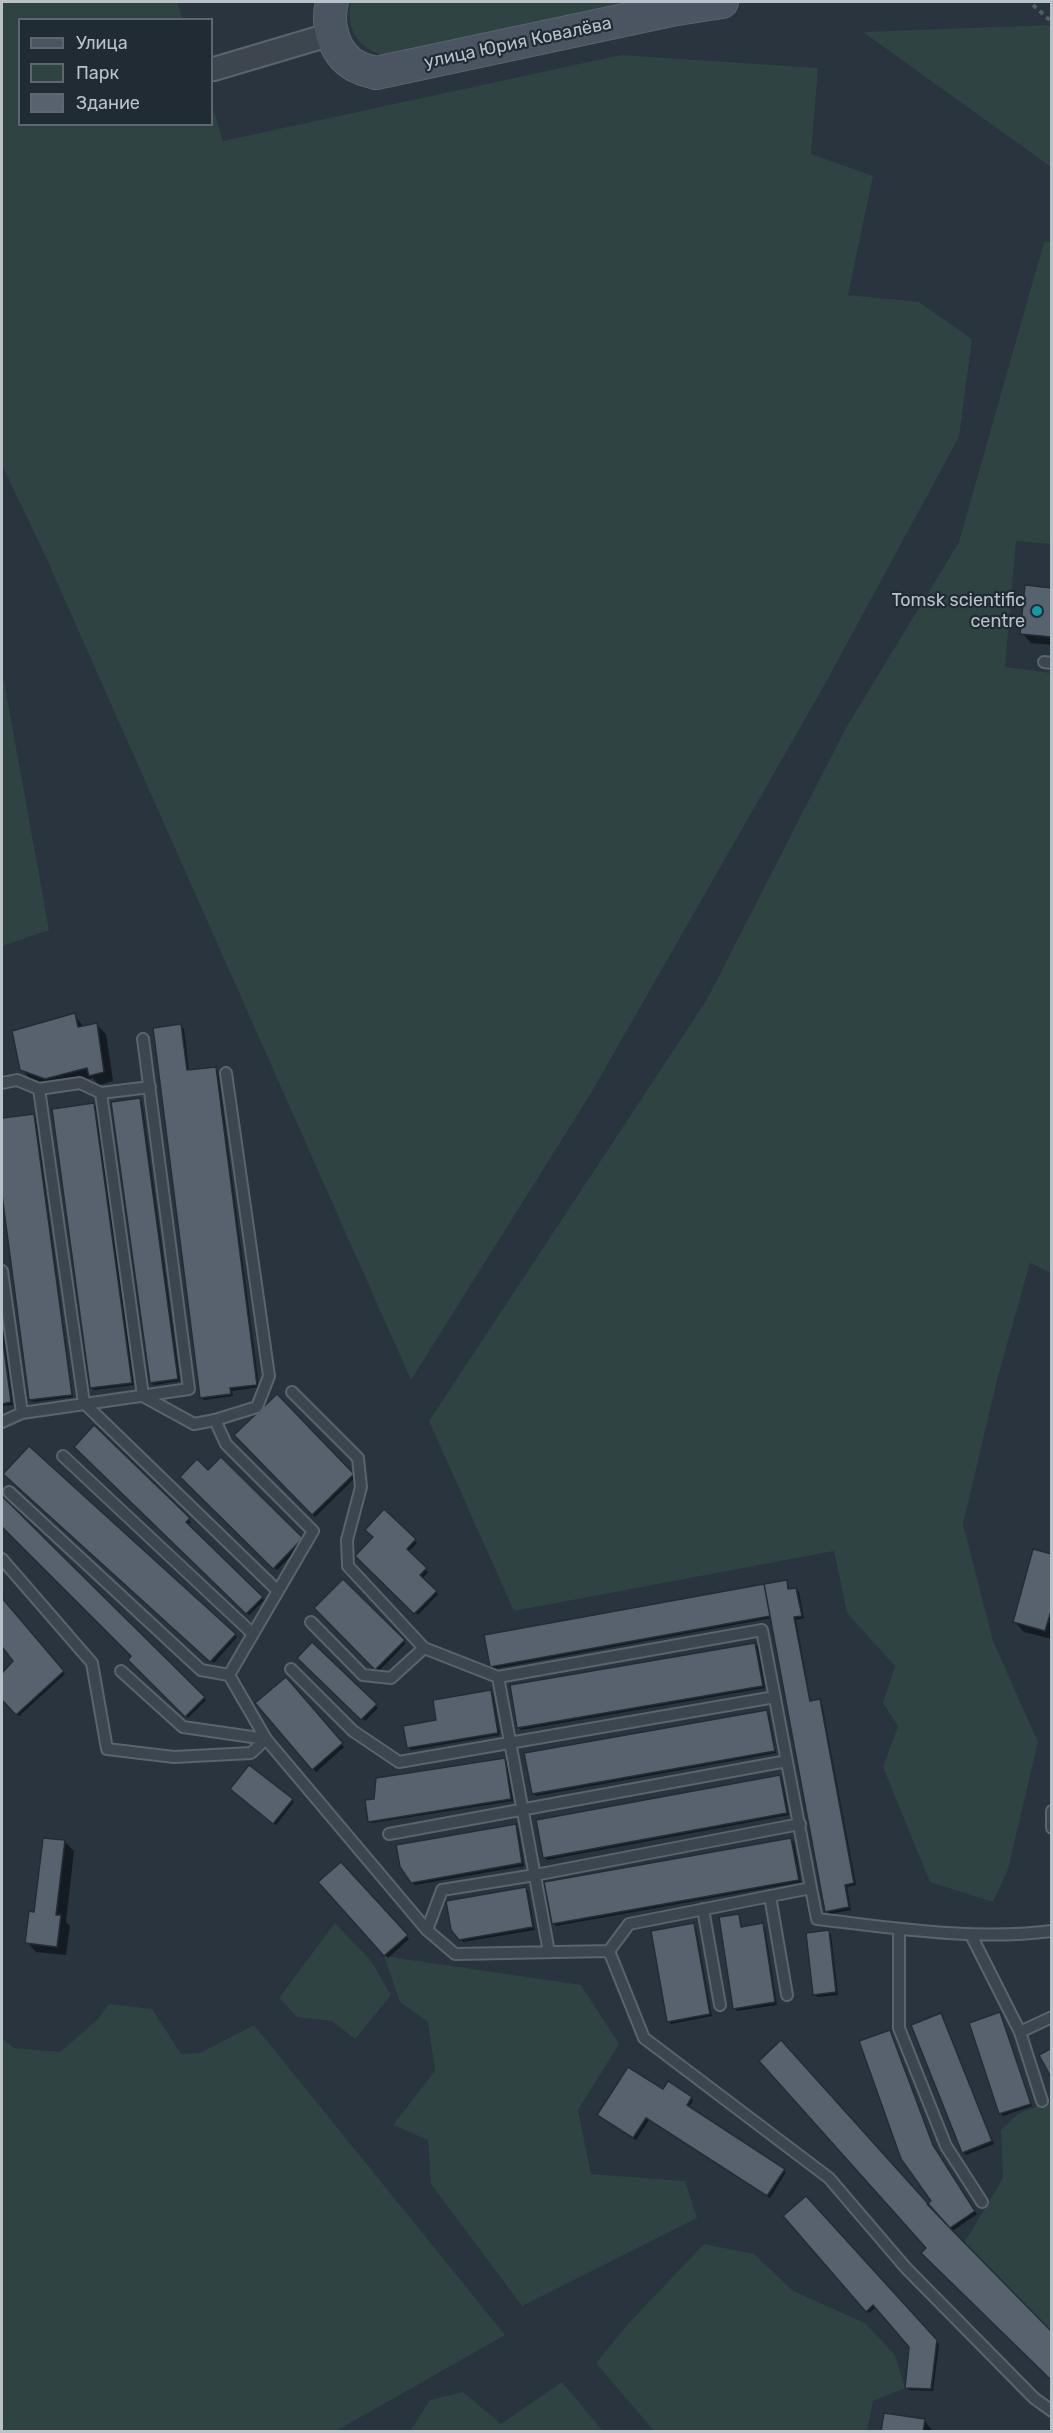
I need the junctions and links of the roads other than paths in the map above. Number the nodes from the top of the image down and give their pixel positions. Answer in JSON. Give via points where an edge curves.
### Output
{"nodes":[{"id":1,"x":333,"y":2,"type":"edge"},
{"id":2,"x":722,"y":2,"type":"edge"},
{"id":3,"x":332,"y":34,"type":"junction"},
{"id":4,"x":214,"y":69,"type":"dead end"},
{"id":5,"x":143,"y":1039,"type":"dead end"},
{"id":6,"x":226,"y":1073,"type":"dead end"},
{"id":7,"x":2,"y":1083,"type":"edge"},
{"id":8,"x":150,"y":1087,"type":"junction"},
{"id":9,"x":39,"y":1089,"type":"junction"},
{"id":10,"x":101,"y":1093,"type":"junction"},
{"id":11,"x":2,"y":1271,"type":"edge"},
{"id":12,"x":292,"y":1392,"type":"dead end"},
{"id":13,"x":143,"y":1396,"type":"junction"},
{"id":14,"x":84,"y":1403,"type":"junction"},
{"id":15,"x":22,"y":1413,"type":"junction"},
{"id":16,"x":215,"y":1420,"type":"junction"},
{"id":17,"x":2,"y":1422,"type":"edge"},
{"id":18,"x":63,"y":1456,"type":"dead end"},
{"id":19,"x":9,"y":1492,"type":"dead end"},
{"id":20,"x":2,"y":1559,"type":"edge"},
{"id":21,"x":278,"y":1591,"type":"junction"},
{"id":22,"x":311,"y":1622,"type":"dead end"},
{"id":23,"x":253,"y":1634,"type":"junction"},
{"id":24,"x":424,"y":1648,"type":"junction"},
{"id":25,"x":291,"y":1669,"type":"dead end"},
{"id":26,"x":121,"y":1671,"type":"dead end"},
{"id":27,"x":229,"y":1675,"type":"junction"},
{"id":28,"x":498,"y":1677,"type":"junction"},
{"id":29,"x":775,"y":1697,"type":"junction"},
{"id":30,"x":266,"y":1739,"type":"junction"},
{"id":31,"x":511,"y":1744,"type":"junction"},
{"id":32,"x":787,"y":1761,"type":"junction"},
{"id":33,"x":523,"y":1809,"type":"junction"},
{"id":34,"x":1052,"y":1811,"type":"edge"},
{"id":35,"x":800,"y":1824,"type":"junction"},
{"id":36,"x":1052,"y":1828,"type":"edge"},
{"id":37,"x":389,"y":1834,"type":"dead end"},
{"id":38,"x":535,"y":1875,"type":"junction"},
{"id":39,"x":811,"y":1888,"type":"junction"},
{"id":40,"x":770,"y":1896,"type":"junction"},
{"id":41,"x":703,"y":1909,"type":"junction"},
{"id":42,"x":899,"y":1929,"type":"junction"},
{"id":43,"x":426,"y":1930,"type":"junction"},
{"id":44,"x":1052,"y":1931,"type":"edge"},
{"id":45,"x":971,"y":1935,"type":"junction"},
{"id":46,"x":609,"y":1951,"type":"junction"},
{"id":47,"x":549,"y":1952,"type":"junction"},
{"id":48,"x":787,"y":1995,"type":"dead end"},
{"id":49,"x":720,"y":2005,"type":"dead end"},
{"id":50,"x":1052,"y":2016,"type":"edge"},
{"id":51,"x":1020,"y":2032,"type":"junction"},
{"id":52,"x":1042,"y":2101,"type":"dead end"},
{"id":53,"x":982,"y":2202,"type":"dead end"},
{"id":54,"x":1052,"y":2411,"type":"edge"}],
"edges":[{"from":1,"to":3,"type":"main road","via":[[329,13]]},
{"from":2,"to":3,"type":"main road","name":"улица Юрия Ковалёва","via":[[376,73],[356,67],[342,54]]},
{"from":3,"to":4,"type":"street"},
{"from":5,"to":8,"type":"lane"},
{"from":6,"to":16,"type":"lane","via":[[268,1376],[257,1407]]},
{"from":7,"to":9,"type":"lane","via":[[17,1080]]},
{"from":8,"to":10,"type":"lane"},
{"from":8,"to":13,"type":"lane","via":[[189,1389]]},
{"from":9,"to":10,"type":"lane","via":[[80,1083]]},
{"from":9,"to":14,"type":"lane"},
{"from":10,"to":13,"type":"lane"},
{"from":11,"to":15,"type":"lane"},
{"from":12,"to":24,"type":"lane","via":[[358,1458],[361,1487],[346,1540],[348,1566]]},
{"from":13,"to":14,"type":"lane"},
{"from":13,"to":16,"type":"lane","via":[[194,1424]]},
{"from":14,"to":15,"type":"lane"},
{"from":14,"to":21,"type":"lane"},
{"from":15,"to":17,"type":"lane"},
{"from":16,"to":21,"type":"lane","via":[[226,1444],[313,1531]]},
{"from":18,"to":23,"type":"lane"},
{"from":19,"to":27,"type":"lane","via":[[201,1670]]},
{"from":20,"to":30,"type":"lane","via":[[92,1663],[107,1749],[174,1757],[251,1753]]},
{"from":21,"to":23,"type":"lane"},
{"from":22,"to":24,"type":"lane","via":[[363,1675],[391,1678]]},
{"from":23,"to":27,"type":"lane"},
{"from":24,"to":28,"type":"lane"},
{"from":25,"to":31,"type":"lane","via":[[353,1731],[399,1761]]},
{"from":26,"to":30,"type":"lane","via":[[183,1727]]},
{"from":27,"to":30,"type":"lane"},
{"from":28,"to":29,"type":"lane","via":[[762,1630]]},
{"from":28,"to":31,"type":"lane"},
{"from":29,"to":31,"type":"lane"},
{"from":29,"to":32,"type":"lane"},
{"from":30,"to":43,"type":"lane"},
{"from":31,"to":33,"type":"lane"},
{"from":32,"to":33,"type":"lane"},
{"from":32,"to":35,"type":"lane"},
{"from":33,"to":37,"type":"lane"},
{"from":33,"to":38,"type":"lane"},
{"from":34,"to":36,"type":"lane"},
{"from":35,"to":38,"type":"lane"},
{"from":35,"to":39,"type":"lane"},
{"from":38,"to":43,"type":"lane","via":[[442,1890]]},
{"from":38,"to":47,"type":"lane"},
{"from":39,"to":40,"type":"lane"},
{"from":39,"to":42,"type":"lane","via":[[817,1919]]},
{"from":40,"to":41,"type":"lane"},
{"from":40,"to":48,"type":"lane"},
{"from":41,"to":46,"type":"lane","via":[[629,1924]]},
{"from":41,"to":49,"type":"lane"},
{"from":42,"to":45,"type":"lane"},
{"from":42,"to":53,"type":"lane","via":[[899,2028],[946,2146]]},
{"from":43,"to":47,"type":"lane","via":[[455,1954]]},
{"from":44,"to":45,"type":"lane"},
{"from":45,"to":51,"type":"lane"},
{"from":46,"to":47,"type":"lane"},
{"from":46,"to":54,"type":"lane","via":[[644,2038],[829,2178],[906,2268],[1034,2398]]},
{"from":50,"to":51,"type":"lane"},
{"from":51,"to":52,"type":"lane"}]}
